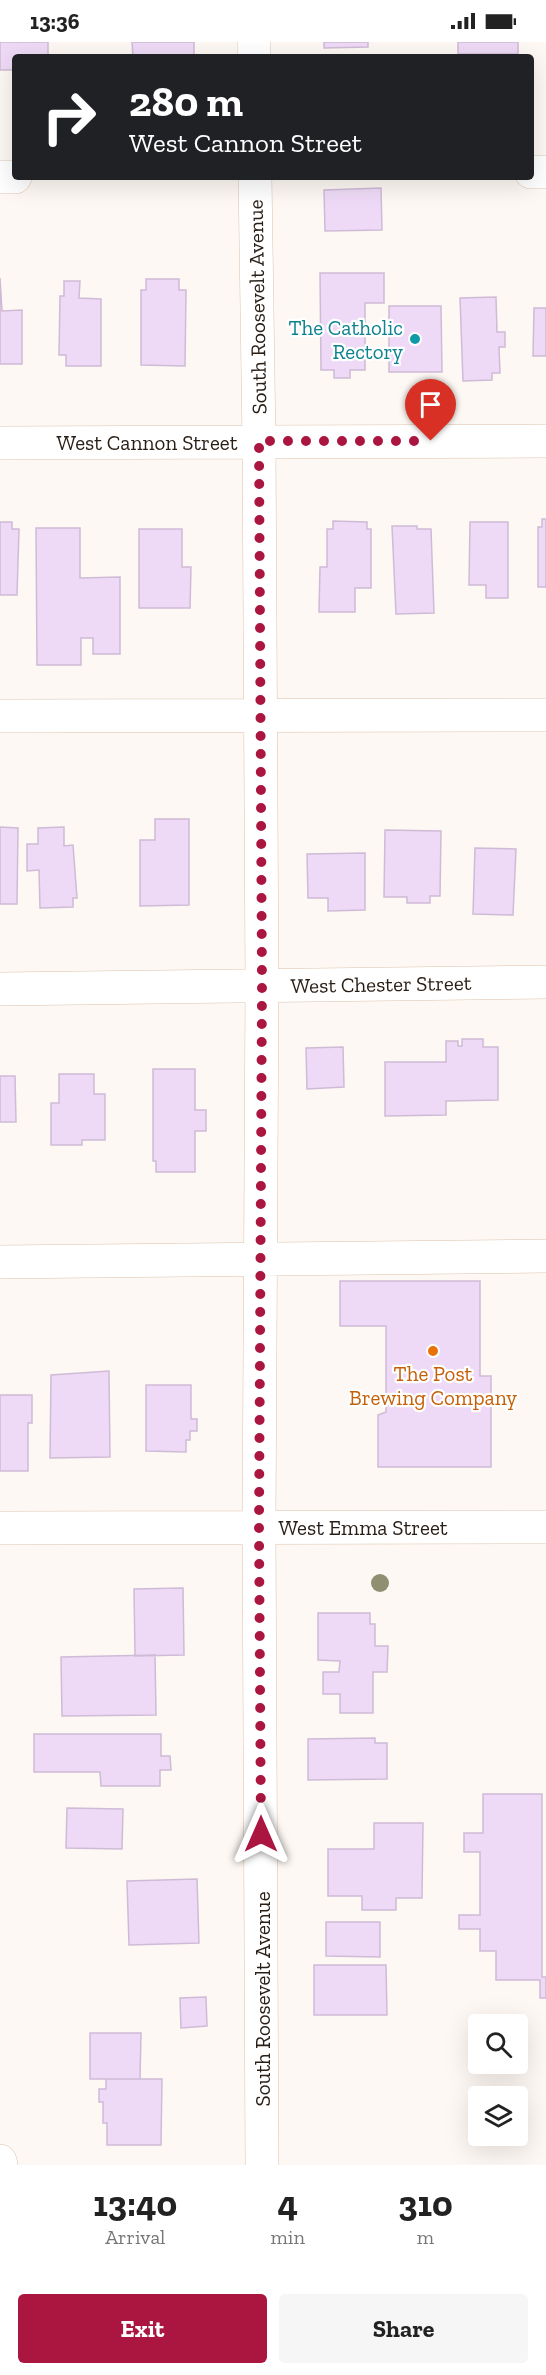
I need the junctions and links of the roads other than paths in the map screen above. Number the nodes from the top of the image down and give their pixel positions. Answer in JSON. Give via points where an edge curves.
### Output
{"nodes":[{"id":1,"x":255,"y":180,"type":"edge"},
{"id":2,"x":259,"y":441,"type":"junction"},
{"id":3,"x":546,"y":441,"type":"edge"},
{"id":4,"x":0,"y":443,"type":"edge"},
{"id":5,"x":260,"y":715,"type":"junction"},
{"id":6,"x":546,"y":715,"type":"edge"},
{"id":7,"x":0,"y":716,"type":"edge"},
{"id":8,"x":546,"y":982,"type":"edge"},
{"id":9,"x":262,"y":986,"type":"junction"},
{"id":10,"x":0,"y":989,"type":"edge"},
{"id":11,"x":546,"y":1256,"type":"edge"},
{"id":12,"x":261,"y":1261,"type":"junction"},
{"id":13,"x":0,"y":1262,"type":"edge"},
{"id":14,"x":259,"y":1527,"type":"junction"},
{"id":15,"x":546,"y":1527,"type":"edge"},
{"id":16,"x":0,"y":1528,"type":"edge"},
{"id":17,"x":262,"y":2165,"type":"edge"}],
"edges":[{"from":1,"to":2,"type":"street","name":"South Roosevelt Avenue"},
{"from":2,"to":3,"type":"street","name":"West Cannon Street"},
{"from":2,"to":4,"type":"street","name":"West Cannon Street"},
{"from":2,"to":5,"type":"street","name":"South Roosevelt Avenue"},
{"from":5,"to":6,"type":"street"},
{"from":5,"to":7,"type":"street"},
{"from":5,"to":9,"type":"street","name":"South Roosevelt Avenue"},
{"from":8,"to":9,"type":"street","name":"West Chester Street"},
{"from":9,"to":10,"type":"street","name":"West Chester Street"},
{"from":9,"to":12,"type":"street","name":"South Roosevelt Avenue"},
{"from":11,"to":12,"type":"street"},
{"from":12,"to":13,"type":"street"},
{"from":12,"to":14,"type":"street","name":"South Roosevelt Avenue"},
{"from":14,"to":15,"type":"street","name":"West Emma Street"},
{"from":14,"to":16,"type":"street","name":"West Emma Street"},
{"from":14,"to":17,"type":"street","name":"South Roosevelt Avenue"}]}
